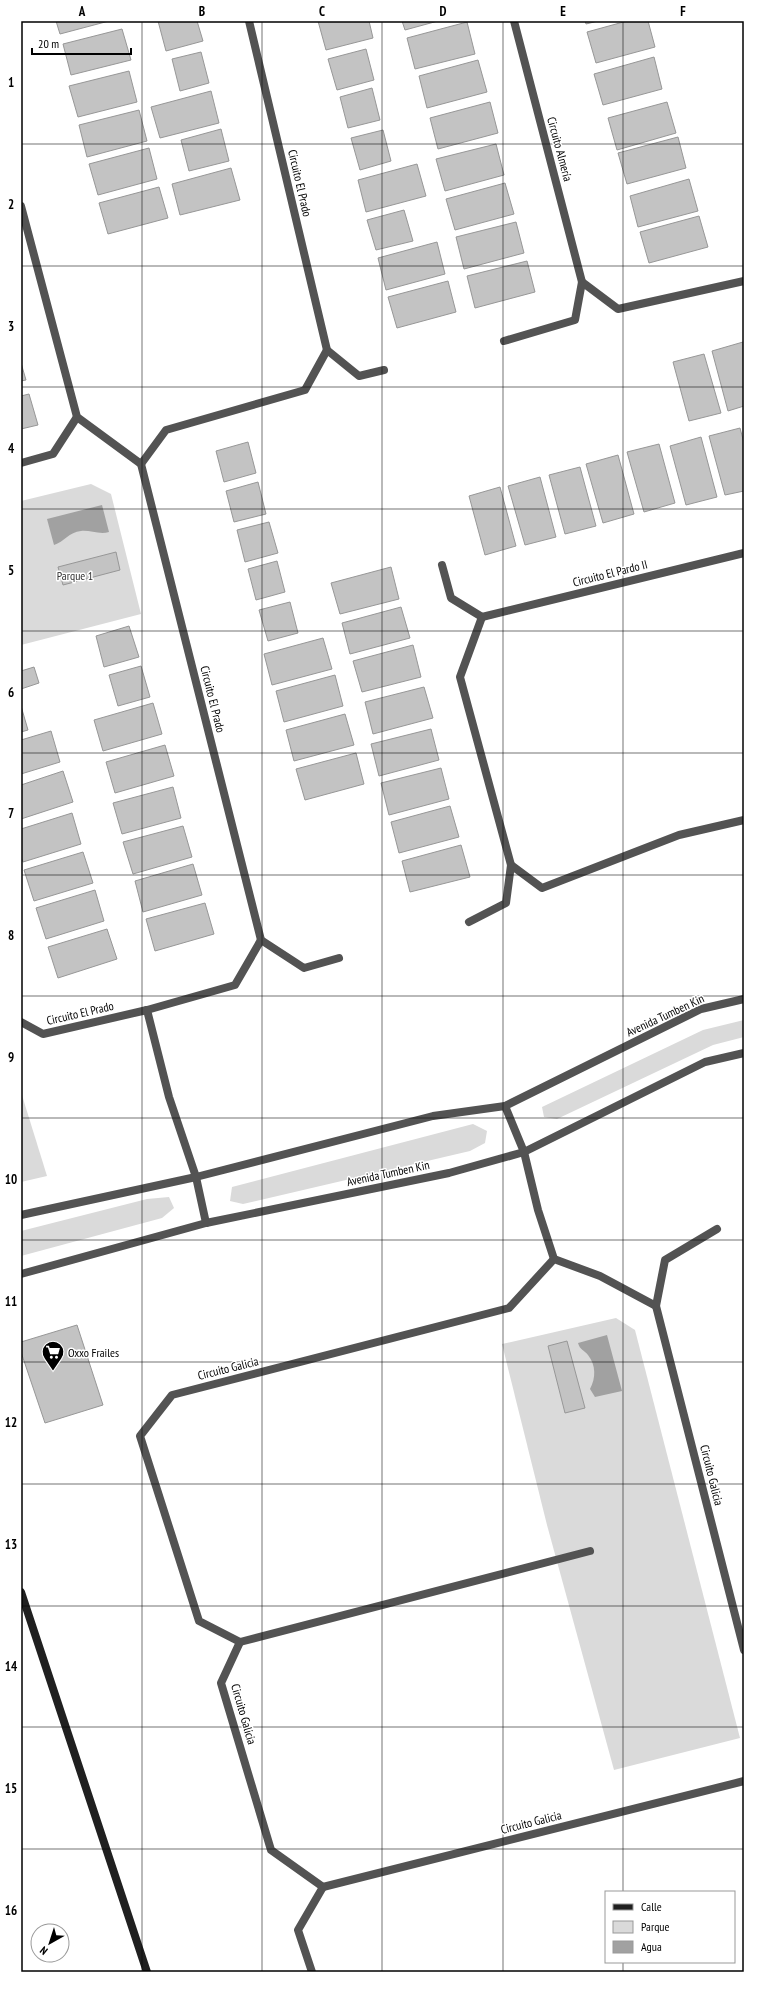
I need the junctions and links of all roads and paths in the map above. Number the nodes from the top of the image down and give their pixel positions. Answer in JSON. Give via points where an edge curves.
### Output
{"nodes":[{"id":1,"x":249,"y":21,"type":"edge"},
{"id":2,"x":514,"y":21,"type":"edge"},
{"id":3,"x":21,"y":206,"type":"edge"},
{"id":4,"x":744,"y":281,"type":"edge"},
{"id":5,"x":582,"y":282,"type":"junction"},
{"id":6,"x":504,"y":342,"type":"dead end"},
{"id":7,"x":328,"y":350,"type":"junction"},
{"id":8,"x":384,"y":370,"type":"dead end"},
{"id":9,"x":77,"y":417,"type":"junction"},
{"id":10,"x":21,"y":463,"type":"edge"},
{"id":11,"x":141,"y":464,"type":"junction"},
{"id":12,"x":744,"y":553,"type":"edge"},
{"id":13,"x":442,"y":565,"type":"dead end"},
{"id":14,"x":482,"y":617,"type":"junction"},
{"id":15,"x":744,"y":820,"type":"edge"},
{"id":16,"x":511,"y":865,"type":"junction"},
{"id":17,"x":469,"y":922,"type":"dead end"},
{"id":18,"x":261,"y":940,"type":"junction"},
{"id":19,"x":339,"y":958,"type":"dead end"},
{"id":20,"x":744,"y":999,"type":"edge"},
{"id":21,"x":147,"y":1010,"type":"junction"},
{"id":22,"x":21,"y":1022,"type":"edge"},
{"id":23,"x":744,"y":1053,"type":"edge"},
{"id":24,"x":505,"y":1106,"type":"junction"},
{"id":25,"x":524,"y":1152,"type":"junction"},
{"id":26,"x":196,"y":1177,"type":"junction"},
{"id":27,"x":21,"y":1215,"type":"edge"},
{"id":28,"x":206,"y":1223,"type":"junction"},
{"id":29,"x":717,"y":1229,"type":"dead end"},
{"id":30,"x":554,"y":1259,"type":"junction"},
{"id":31,"x":21,"y":1274,"type":"edge"},
{"id":32,"x":656,"y":1306,"type":"junction"},
{"id":33,"x":590,"y":1551,"type":"dead end"},
{"id":34,"x":21,"y":1592,"type":"edge"},
{"id":35,"x":240,"y":1642,"type":"junction"},
{"id":36,"x":744,"y":1650,"type":"edge"},
{"id":37,"x":744,"y":1781,"type":"edge"},
{"id":38,"x":323,"y":1887,"type":"junction"},
{"id":39,"x":147,"y":1972,"type":"edge"},
{"id":40,"x":312,"y":1972,"type":"edge"}],
"edges":[{"from":1,"to":7,"type":"street","name":"Circuito El Prado"},
{"from":2,"to":5,"type":"street","name":"Circuito Almería"},
{"from":3,"to":9,"type":"street"},
{"from":4,"to":5,"type":"street","via":[[618,309]]},
{"from":5,"to":6,"type":"street","name":"Circuito Almería","via":[[575,320]]},
{"from":7,"to":8,"type":"street","via":[[359,376]]},
{"from":7,"to":11,"type":"street","via":[[305,390],[166,430]]},
{"from":9,"to":10,"type":"street","via":[[53,454]]},
{"from":9,"to":11,"type":"street"},
{"from":11,"to":18,"type":"street","name":"Circuito El Prado"},
{"from":12,"to":14,"type":"street","name":"Circuito El Pardo II"},
{"from":13,"to":14,"type":"street","via":[[451,598]]},
{"from":14,"to":16,"type":"street","via":[[460,677]]},
{"from":15,"to":16,"type":"street","via":[[679,835],[542,888]]},
{"from":16,"to":17,"type":"street","via":[[506,903]]},
{"from":18,"to":19,"type":"street","via":[[304,968]]},
{"from":18,"to":21,"type":"street","name":"Circuito El Prado","via":[[235,985]]},
{"from":20,"to":24,"type":"street","name":"Avenida Tumben Kin","via":[[701,1009]]},
{"from":21,"to":22,"type":"street","name":"Circuito El Prado","via":[[44,1034]]},
{"from":21,"to":26,"type":"street","via":[[169,1097]]},
{"from":23,"to":25,"type":"street","name":"Avenida Tumben Kin","via":[[705,1062]]},
{"from":24,"to":25,"type":"street"},
{"from":24,"to":26,"type":"street","name":"Avenida Tumben Kin","via":[[433,1116]]},
{"from":25,"to":28,"type":"street","name":"Avenida Tumben Kin","via":[[449,1173]]},
{"from":25,"to":30,"type":"street","via":[[538,1210]]},
{"from":26,"to":27,"type":"street","name":"Avenida Tumben Kin"},
{"from":26,"to":28,"type":"street"},
{"from":28,"to":31,"type":"street","name":"Avenida Tumben Kin"},
{"from":29,"to":32,"type":"street","name":"Circuito Galicia","via":[[665,1260]]},
{"from":30,"to":32,"type":"street","via":[[600,1276]]},
{"from":30,"to":35,"type":"street","name":"Circuito Galicia","via":[[509,1308],[172,1395],[140,1436],[199,1621]]},
{"from":32,"to":36,"type":"street","name":"Circuito Galicia"},
{"from":33,"to":35,"type":"street"},
{"from":34,"to":39,"type":"main road"},
{"from":35,"to":38,"type":"street","name":"Circuito Galicia","via":[[221,1683],[271,1850]]},
{"from":37,"to":38,"type":"street","name":"Circuito Galicia"},
{"from":38,"to":40,"type":"street","via":[[298,1930]]}]}
